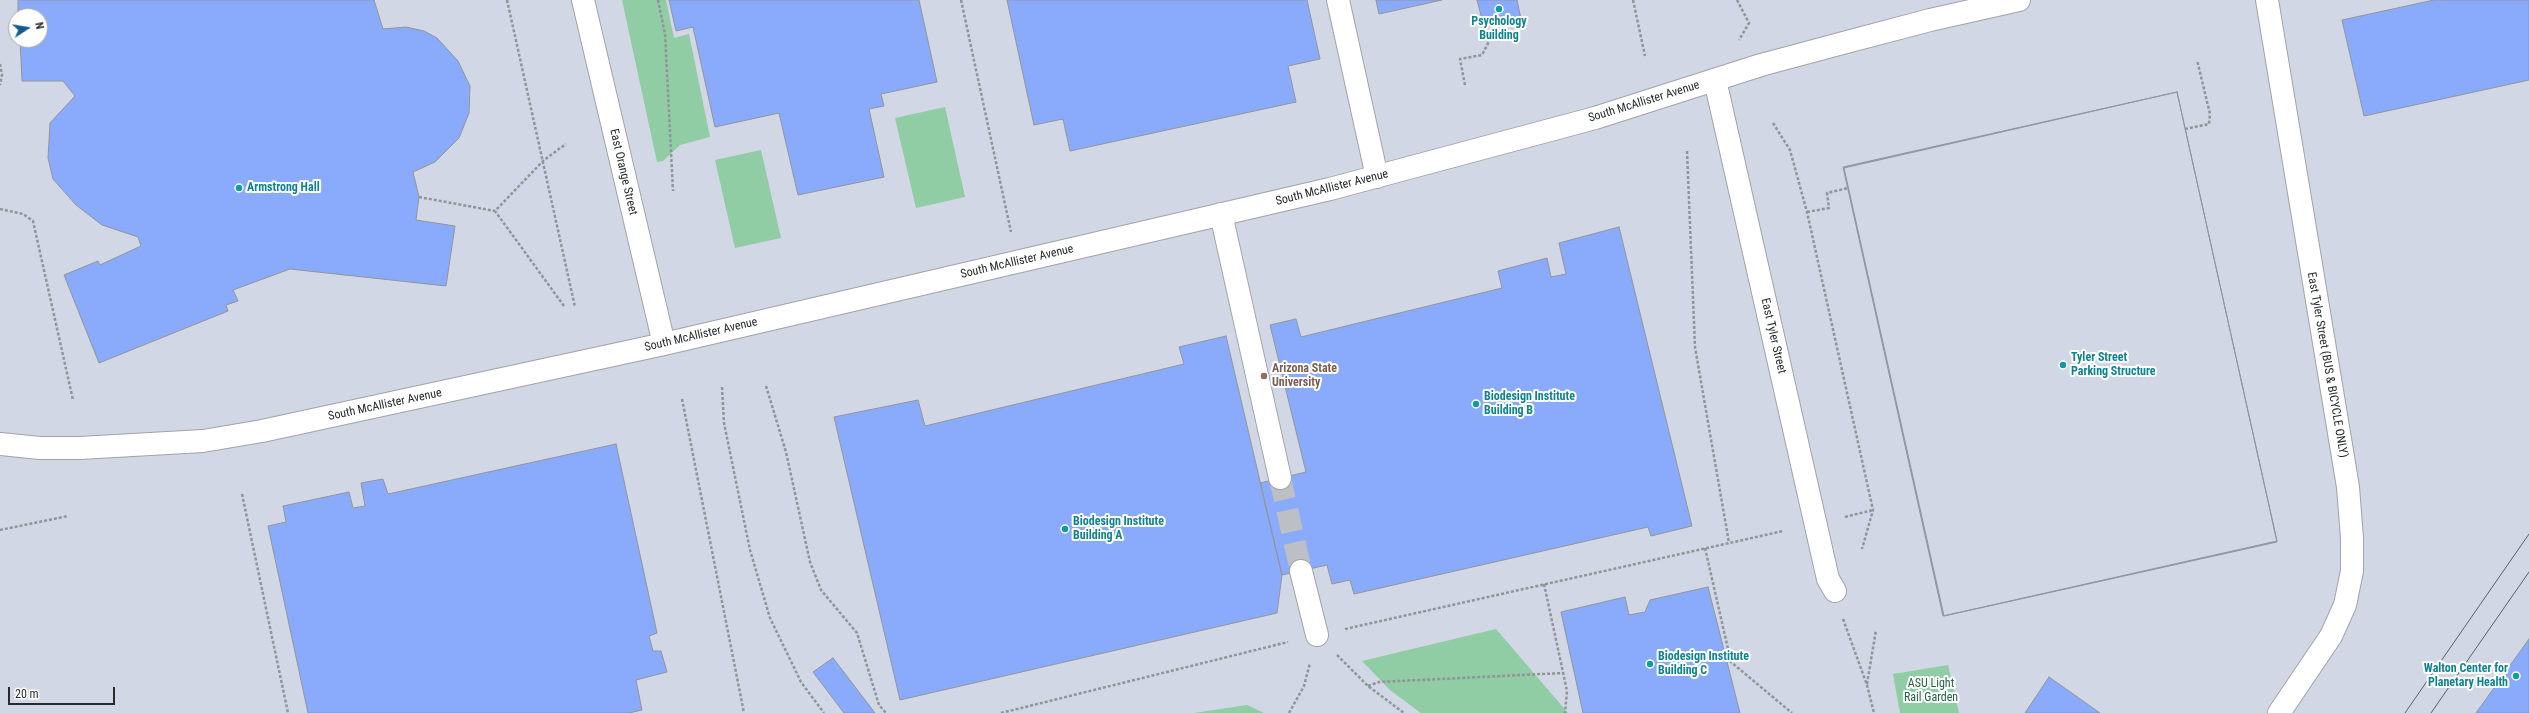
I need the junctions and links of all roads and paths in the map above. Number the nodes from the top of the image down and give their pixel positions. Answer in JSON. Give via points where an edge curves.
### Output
{"nodes":[{"id":1,"x":507,"y":0,"type":"edge"},
{"id":2,"x":583,"y":0,"type":"edge"},
{"id":3,"x":658,"y":0,"type":"edge"},
{"id":4,"x":961,"y":0,"type":"edge"},
{"id":5,"x":1338,"y":0,"type":"edge"},
{"id":6,"x":1633,"y":0,"type":"edge"},
{"id":7,"x":1737,"y":0,"type":"edge"},
{"id":8,"x":2019,"y":0,"type":"edge"},
{"id":9,"x":2267,"y":0,"type":"edge"},
{"id":10,"x":1961,"y":6,"type":"edge"},
{"id":11,"x":1748,"y":23,"type":"dead end"},
{"id":12,"x":1498,"y":24,"type":"dead end"},
{"id":13,"x":1645,"y":56,"type":"dead end"},
{"id":14,"x":2197,"y":60,"type":"dead end"},
{"id":15,"x":0,"y":64,"type":"edge"},
{"id":16,"x":1715,"y":80,"type":"junction"},
{"id":17,"x":0,"y":85,"type":"edge"},
{"id":18,"x":1465,"y":85,"type":"dead end"},
{"id":19,"x":1773,"y":123,"type":"dead end"},
{"id":20,"x":2185,"y":129,"type":"dead end"},
{"id":21,"x":566,"y":144,"type":"dead end"},
{"id":22,"x":1687,"y":151,"type":"dead end"},
{"id":23,"x":544,"y":160,"type":"junction"},
{"id":24,"x":1378,"y":177,"type":"junction"},
{"id":25,"x":1848,"y":188,"type":"dead end"},
{"id":26,"x":673,"y":191,"type":"dead end"},
{"id":27,"x":418,"y":197,"type":"dead end"},
{"id":28,"x":0,"y":209,"type":"edge"},
{"id":29,"x":495,"y":211,"type":"junction"},
{"id":30,"x":1807,"y":212,"type":"junction"},
{"id":31,"x":1221,"y":214,"type":"junction"},
{"id":32,"x":1018,"y":262,"type":"junction"},
{"id":33,"x":564,"y":306,"type":"dead end"},
{"id":34,"x":574,"y":307,"type":"dead end"},
{"id":35,"x":664,"y":344,"type":"junction"},
{"id":36,"x":766,"y":386,"type":"dead end"},
{"id":37,"x":722,"y":387,"type":"dead end"},
{"id":38,"x":682,"y":398,"type":"dead end"},
{"id":39,"x":73,"y":400,"type":"dead end"},
{"id":40,"x":0,"y":444,"type":"edge"},
{"id":41,"x":1280,"y":478,"type":"tunnel mouth"},
{"id":42,"x":242,"y":494,"type":"dead end"},
{"id":43,"x":1873,"y":510,"type":"junction"},
{"id":44,"x":68,"y":516,"type":"dead end"},
{"id":45,"x":1844,"y":517,"type":"dead end"},
{"id":46,"x":0,"y":530,"type":"edge"},
{"id":47,"x":1783,"y":531,"type":"dead end"},
{"id":48,"x":1729,"y":542,"type":"junction"},
{"id":49,"x":1705,"y":548,"type":"junction"},
{"id":50,"x":1862,"y":549,"type":"dead end"},
{"id":51,"x":1301,"y":571,"type":"tunnel mouth"},
{"id":52,"x":1544,"y":584,"type":"junction"},
{"id":53,"x":1835,"y":591,"type":"joint"},
{"id":54,"x":1876,"y":630,"type":"dead end"},
{"id":55,"x":1317,"y":635,"type":"junction"},
{"id":56,"x":1563,"y":673,"type":"junction"},
{"id":57,"x":1867,"y":685,"type":"junction"},
{"id":58,"x":1368,"y":686,"type":"junction"},
{"id":59,"x":288,"y":713,"type":"edge"},
{"id":60,"x":744,"y":713,"type":"edge"},
{"id":61,"x":824,"y":713,"type":"edge"},
{"id":62,"x":886,"y":713,"type":"edge"},
{"id":63,"x":1001,"y":713,"type":"edge"},
{"id":64,"x":1289,"y":713,"type":"edge"},
{"id":65,"x":1404,"y":713,"type":"edge"},
{"id":66,"x":1565,"y":713,"type":"edge"},
{"id":67,"x":1792,"y":713,"type":"edge"},
{"id":68,"x":1874,"y":713,"type":"edge"},
{"id":69,"x":2279,"y":713,"type":"edge"}],
"edges":[{"from":1,"to":23,"type":"path"},
{"from":2,"to":35,"type":"street","name":"East Orange Street"},
{"from":3,"to":26,"type":"path","via":[[665,34]]},
{"from":4,"to":32,"type":"path"},
{"from":5,"to":24,"type":"street"},
{"from":6,"to":13,"type":"path"},
{"from":7,"to":11,"type":"path"},
{"from":8,"to":10,"type":"street","name":"South McAllister Avenue"},
{"from":9,"to":69,"type":"street","name":"East Tyler Street (BUS & BICYCLE ONLY)","via":[[2348,487],[2352,538],[2352,571],[2345,605],[2331,636]]},
{"from":10,"to":16,"type":"street","name":"South McAllister Avenue"},
{"from":12,"to":18,"type":"path","via":[[1482,55],[1460,59]]},
{"from":14,"to":20,"type":"path","via":[[2210,114],[2209,124]]},
{"from":15,"to":17,"type":"path"},
{"from":16,"to":24,"type":"street","name":"South McAllister Avenue","via":[[1581,122]]},
{"from":16,"to":53,"type":"street","name":"East Tyler Street","via":[[1828,579]]},
{"from":19,"to":30,"type":"path","via":[[1790,150]]},
{"from":21,"to":23,"type":"path"},
{"from":22,"to":48,"type":"path","via":[[1695,347]]},
{"from":23,"to":29,"type":"path"},
{"from":23,"to":34,"type":"path"},
{"from":24,"to":31,"type":"street","name":"South McAllister Avenue"},
{"from":25,"to":30,"type":"path","via":[[1826,193],[1829,208]]},
{"from":27,"to":29,"type":"path"},
{"from":28,"to":39,"type":"path","via":[[23,214],[33,221]]},
{"from":29,"to":33,"type":"path"},
{"from":30,"to":43,"type":"path"},
{"from":31,"to":32,"type":"street","name":"South McAllister Avenue"},
{"from":31,"to":41,"type":"street"},
{"from":32,"to":35,"type":"street","name":"South McAllister Avenue"},
{"from":35,"to":40,"type":"street","name":"South McAllister Avenue","via":[[262,431],[203,441],[80,448]]},
{"from":36,"to":62,"type":"path","via":[[786,452],[810,562],[821,590],[857,633],[879,705]]},
{"from":37,"to":61,"type":"path","via":[[724,423],[750,550],[770,618],[801,682]]},
{"from":38,"to":60,"type":"path"},
{"from":42,"to":59,"type":"path"},
{"from":43,"to":45,"type":"path"},
{"from":43,"to":50,"type":"path"},
{"from":44,"to":46,"type":"path"},
{"from":47,"to":48,"type":"path"},
{"from":48,"to":49,"type":"path"},
{"from":49,"to":52,"type":"path"},
{"from":49,"to":67,"type":"path","via":[[1731,662]]},
{"from":51,"to":55,"type":"street"},
{"from":52,"to":55,"type":"path"},
{"from":52,"to":56,"type":"path"},
{"from":53,"to":57,"type":"path","via":[[1847,636]]},
{"from":54,"to":57,"type":"path"},
{"from":55,"to":58,"type":"path"},
{"from":55,"to":63,"type":"path"},
{"from":55,"to":64,"type":"path","via":[[1304,686]]},
{"from":56,"to":58,"type":"path","via":[[1379,682]]},
{"from":56,"to":66,"type":"path","via":[[1567,691]]},
{"from":57,"to":68,"type":"path"},
{"from":58,"to":65,"type":"path"}]}
